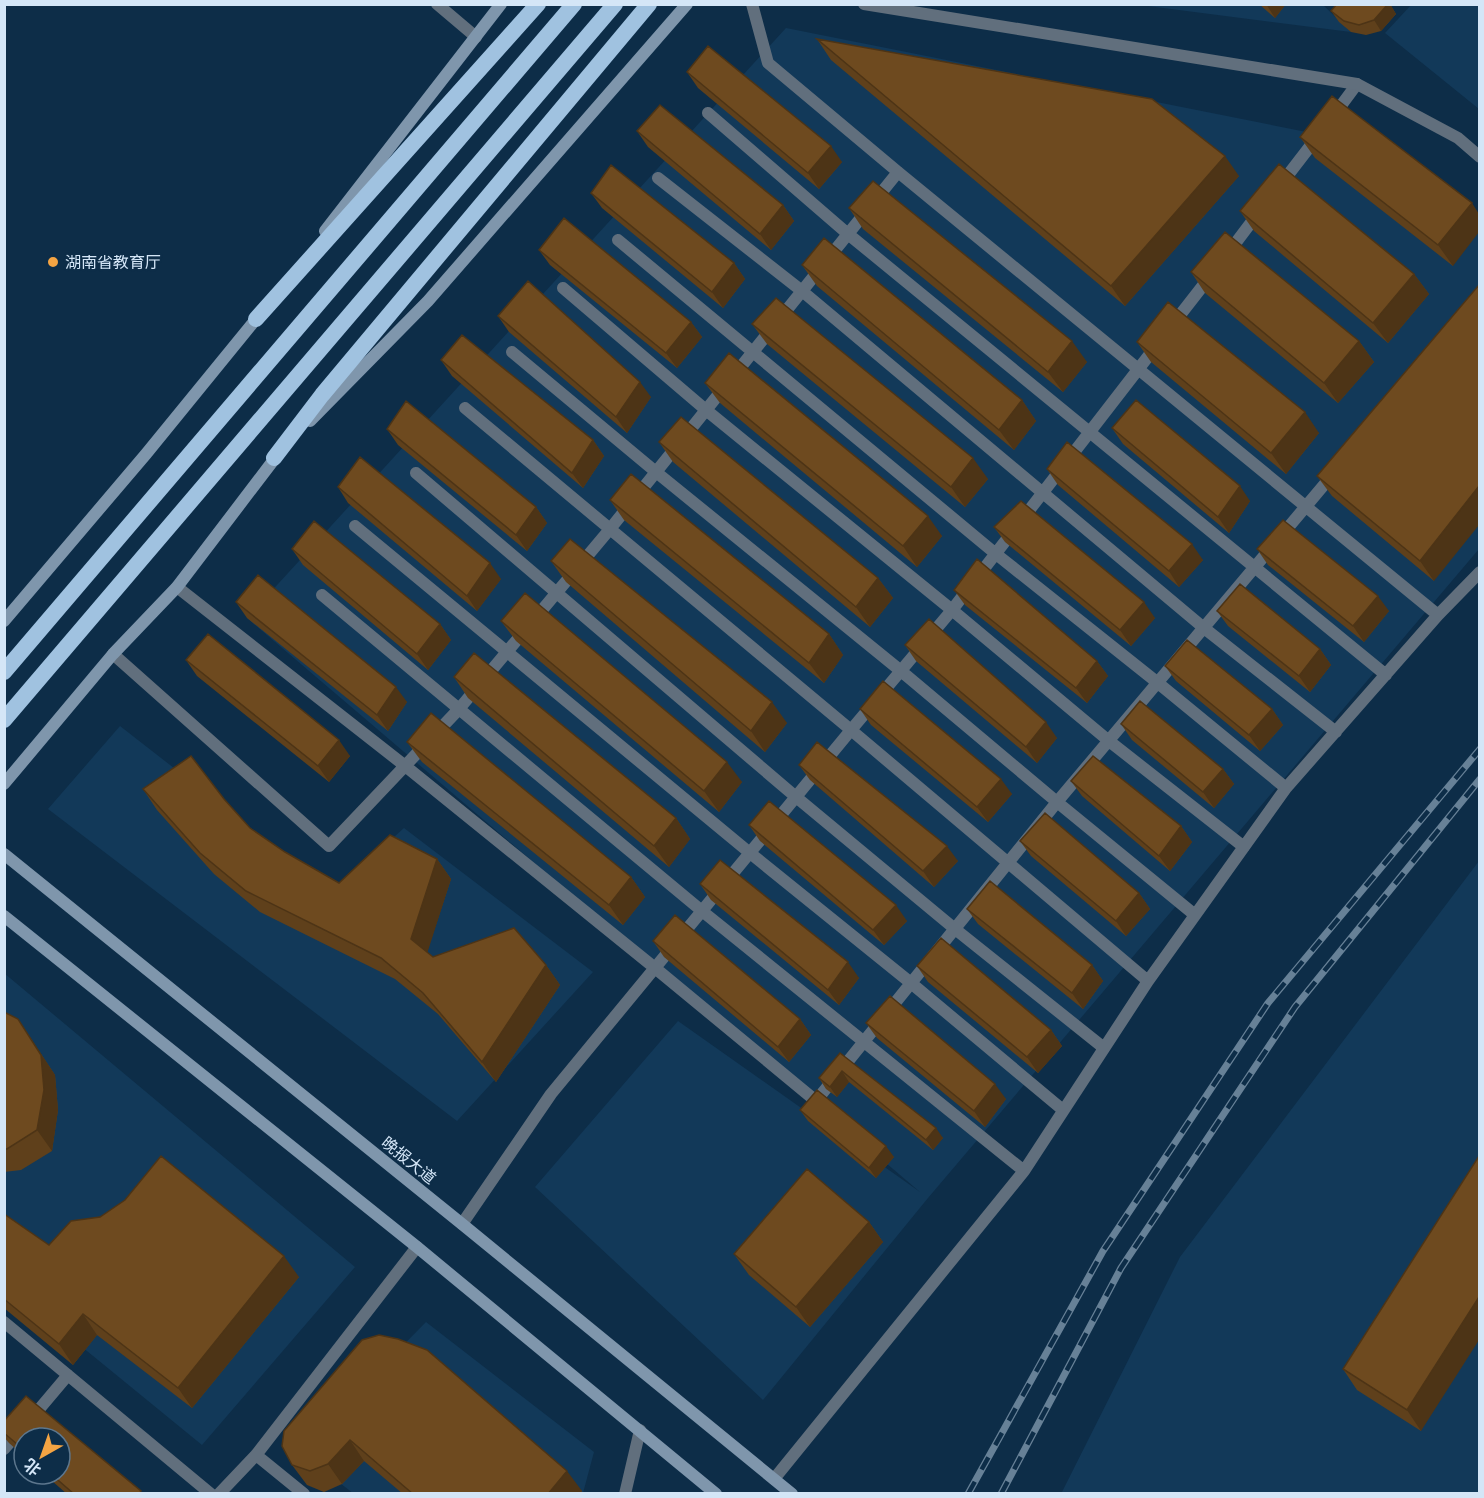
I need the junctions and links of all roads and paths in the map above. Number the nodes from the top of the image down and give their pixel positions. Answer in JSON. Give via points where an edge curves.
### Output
{"nodes":[{"id":1,"x":437,"y":4,"type":"edge"},
{"id":2,"x":501,"y":4,"type":"edge"},
{"id":3,"x":538,"y":4,"type":"edge"},
{"id":4,"x":574,"y":4,"type":"edge"},
{"id":5,"x":615,"y":4,"type":"edge"},
{"id":6,"x":649,"y":4,"type":"edge"},
{"id":7,"x":687,"y":4,"type":"edge"},
{"id":8,"x":752,"y":4,"type":"edge"},
{"id":9,"x":864,"y":4,"type":"edge"},
{"id":10,"x":476,"y":37,"type":"junction"},
{"id":11,"x":1358,"y":84,"type":"junction"},
{"id":12,"x":708,"y":113,"type":"dead end"},
{"id":13,"x":1479,"y":157,"type":"edge"},
{"id":14,"x":898,"y":172,"type":"junction"},
{"id":15,"x":657,"y":178,"type":"dead end"},
{"id":16,"x":848,"y":234,"type":"junction"},
{"id":17,"x":618,"y":240,"type":"dead end"},
{"id":18,"x":562,"y":288,"type":"edge"},
{"id":19,"x":802,"y":291,"type":"junction"},
{"id":20,"x":256,"y":319,"type":"junction"},
{"id":21,"x":512,"y":352,"type":"dead end"},
{"id":22,"x":752,"y":353,"type":"junction"},
{"id":23,"x":1139,"y":369,"type":"junction"},
{"id":24,"x":465,"y":408,"type":"dead end"},
{"id":25,"x":706,"y":410,"type":"junction"},
{"id":26,"x":1090,"y":432,"type":"junction"},
{"id":27,"x":274,"y":458,"type":"junction"},
{"id":28,"x":1343,"y":463,"type":"edge"},
{"id":29,"x":656,"y":472,"type":"junction"},
{"id":30,"x":416,"y":473,"type":"edge"},
{"id":31,"x":1043,"y":493,"type":"junction"},
{"id":32,"x":1305,"y":507,"type":"junction"},
{"id":33,"x":355,"y":526,"type":"dead end"},
{"id":34,"x":610,"y":529,"type":"junction"},
{"id":35,"x":996,"y":554,"type":"junction"},
{"id":36,"x":1255,"y":567,"type":"junction"},
{"id":37,"x":1479,"y":572,"type":"edge"},
{"id":38,"x":177,"y":587,"type":"junction"},
{"id":39,"x":556,"y":593,"type":"junction"},
{"id":40,"x":322,"y":595,"type":"edge"},
{"id":41,"x":952,"y":610,"type":"junction"},
{"id":42,"x":1438,"y":615,"type":"junction"},
{"id":43,"x":4,"y":621,"type":"edge"},
{"id":44,"x":1204,"y":628,"type":"junction"},
{"id":45,"x":507,"y":651,"type":"junction"},
{"id":46,"x":113,"y":654,"type":"junction"},
{"id":47,"x":901,"y":671,"type":"junction"},
{"id":48,"x":4,"y":672,"type":"edge"},
{"id":49,"x":1386,"y":675,"type":"junction"},
{"id":50,"x":1158,"y":683,"type":"junction"},
{"id":51,"x":459,"y":709,"type":"junction"},
{"id":52,"x":4,"y":720,"type":"edge"},
{"id":53,"x":851,"y":730,"type":"junction"},
{"id":54,"x":1336,"y":732,"type":"junction"},
{"id":55,"x":1109,"y":741,"type":"junction"},
{"id":56,"x":404,"y":765,"type":"junction"},
{"id":57,"x":4,"y":784,"type":"edge"},
{"id":58,"x":1286,"y":788,"type":"junction"},
{"id":59,"x":796,"y":797,"type":"junction"},
{"id":60,"x":1057,"y":802,"type":"junction"},
{"id":61,"x":1244,"y":847,"type":"junction"},
{"id":62,"x":750,"y":853,"type":"junction"},
{"id":63,"x":4,"y":854,"type":"edge"},
{"id":64,"x":1007,"y":864,"type":"junction"},
{"id":65,"x":702,"y":911,"type":"junction"},
{"id":66,"x":1195,"y":915,"type":"junction"},
{"id":67,"x":4,"y":916,"type":"edge"},
{"id":68,"x":955,"y":929,"type":"junction"},
{"id":69,"x":655,"y":968,"type":"junction"},
{"id":70,"x":1148,"y":981,"type":"junction"},
{"id":71,"x":911,"y":983,"type":"junction"},
{"id":72,"x":865,"y":1041,"type":"junction"},
{"id":73,"x":1104,"y":1048,"type":"junction"},
{"id":74,"x":1064,"y":1110,"type":"junction"},
{"id":75,"x":1024,"y":1171,"type":"junction"},
{"id":76,"x":462,"y":1224,"type":"junction"},
{"id":77,"x":417,"y":1247,"type":"junction"},
{"id":78,"x":4,"y":1322,"type":"edge"},
{"id":79,"x":68,"y":1376,"type":"junction"},
{"id":80,"x":640,"y":1430,"type":"junction"},
{"id":81,"x":4,"y":1449,"type":"edge"},
{"id":82,"x":256,"y":1455,"type":"junction"},
{"id":83,"x":774,"y":1479,"type":"junction"},
{"id":84,"x":211,"y":1494,"type":"edge"},
{"id":85,"x":219,"y":1494,"type":"edge"},
{"id":86,"x":303,"y":1494,"type":"edge"},
{"id":87,"x":625,"y":1494,"type":"edge"},
{"id":88,"x":716,"y":1494,"type":"edge"},
{"id":89,"x":792,"y":1494,"type":"edge"}],
"edges":[{"from":1,"to":10,"type":"street"},
{"from":2,"to":10,"type":"main road"},
{"from":3,"to":20,"type":"highway"},
{"from":4,"to":48,"type":"highway"},
{"from":5,"to":52,"type":"highway"},
{"from":6,"to":27,"type":"highway","via":[[322,395]]},
{"from":7,"to":27,"type":"main road","via":[[428,301]]},
{"from":8,"to":14,"type":"street","via":[[768,63]]},
{"from":9,"to":11,"type":"street"},
{"from":10,"to":20,"type":"main road"},
{"from":11,"to":13,"type":"street","via":[[1458,138]]},
{"from":11,"to":23,"type":"street"},
{"from":12,"to":16,"type":"street"},
{"from":14,"to":16,"type":"street"},
{"from":14,"to":23,"type":"street"},
{"from":15,"to":19,"type":"street"},
{"from":16,"to":19,"type":"street"},
{"from":16,"to":26,"type":"street"},
{"from":17,"to":22,"type":"street"},
{"from":18,"to":25,"type":"street"},
{"from":19,"to":22,"type":"street"},
{"from":19,"to":31,"type":"street"},
{"from":20,"to":43,"type":"main road"},
{"from":21,"to":29,"type":"street"},
{"from":22,"to":25,"type":"street"},
{"from":22,"to":35,"type":"street"},
{"from":23,"to":26,"type":"street"},
{"from":23,"to":32,"type":"street"},
{"from":24,"to":34,"type":"street"},
{"from":25,"to":29,"type":"street"},
{"from":25,"to":41,"type":"street"},
{"from":26,"to":31,"type":"street"},
{"from":26,"to":36,"type":"street"},
{"from":27,"to":38,"type":"main road"},
{"from":28,"to":32,"type":"street"},
{"from":29,"to":34,"type":"street"},
{"from":29,"to":47,"type":"street"},
{"from":30,"to":39,"type":"street"},
{"from":31,"to":35,"type":"street"},
{"from":31,"to":44,"type":"street"},
{"from":32,"to":36,"type":"street"},
{"from":32,"to":42,"type":"street"},
{"from":33,"to":45,"type":"street"},
{"from":34,"to":39,"type":"street"},
{"from":34,"to":53,"type":"street"},
{"from":35,"to":41,"type":"street"},
{"from":35,"to":50,"type":"street"},
{"from":36,"to":44,"type":"street"},
{"from":36,"to":49,"type":"street"},
{"from":37,"to":42,"type":"street"},
{"from":38,"to":46,"type":"main road"},
{"from":38,"to":56,"type":"street"},
{"from":39,"to":45,"type":"street"},
{"from":39,"to":59,"type":"street"},
{"from":40,"to":51,"type":"street"},
{"from":41,"to":47,"type":"street"},
{"from":41,"to":55,"type":"street"},
{"from":42,"to":49,"type":"street"},
{"from":44,"to":50,"type":"street"},
{"from":44,"to":54,"type":"street"},
{"from":45,"to":51,"type":"street"},
{"from":45,"to":62,"type":"street"},
{"from":46,"to":56,"type":"street","via":[[330,846]]},
{"from":46,"to":57,"type":"main road"},
{"from":47,"to":53,"type":"street"},
{"from":47,"to":60,"type":"street"},
{"from":49,"to":54,"type":"street"},
{"from":50,"to":55,"type":"street"},
{"from":50,"to":58,"type":"street"},
{"from":51,"to":56,"type":"street"},
{"from":51,"to":65,"type":"street"},
{"from":53,"to":59,"type":"street"},
{"from":53,"to":64,"type":"street"},
{"from":54,"to":58,"type":"street"},
{"from":55,"to":60,"type":"street"},
{"from":55,"to":61,"type":"street"},
{"from":56,"to":69,"type":"street"},
{"from":58,"to":61,"type":"street"},
{"from":59,"to":62,"type":"street"},
{"from":59,"to":68,"type":"street"},
{"from":60,"to":64,"type":"street"},
{"from":60,"to":66,"type":"street"},
{"from":61,"to":66,"type":"street"},
{"from":62,"to":65,"type":"street"},
{"from":62,"to":71,"type":"street"},
{"from":63,"to":76,"type":"main road","name":"晚报大道"},
{"from":64,"to":68,"type":"street"},
{"from":64,"to":70,"type":"street"},
{"from":65,"to":69,"type":"street"},
{"from":65,"to":72,"type":"street"},
{"from":66,"to":70,"type":"street"},
{"from":67,"to":77,"type":"main road"},
{"from":68,"to":71,"type":"street"},
{"from":68,"to":73,"type":"street"},
{"from":69,"to":72,"type":"street","via":[[816,1101]]},
{"from":69,"to":76,"type":"street","via":[[551,1094]]},
{"from":70,"to":73,"type":"street"},
{"from":71,"to":72,"type":"street"},
{"from":71,"to":74,"type":"street"},
{"from":72,"to":75,"type":"street"},
{"from":73,"to":74,"type":"street"},
{"from":74,"to":75,"type":"street"},
{"from":75,"to":83,"type":"street"},
{"from":76,"to":83,"type":"main road","name":"晚报大道"},
{"from":77,"to":80,"type":"main road"},
{"from":77,"to":82,"type":"street"},
{"from":78,"to":79,"type":"street"},
{"from":79,"to":81,"type":"street"},
{"from":79,"to":84,"type":"street"},
{"from":80,"to":87,"type":"street"},
{"from":80,"to":88,"type":"main road"},
{"from":82,"to":85,"type":"street"},
{"from":82,"to":86,"type":"street"},
{"from":83,"to":89,"type":"main road","name":"晚报大道"}]}
